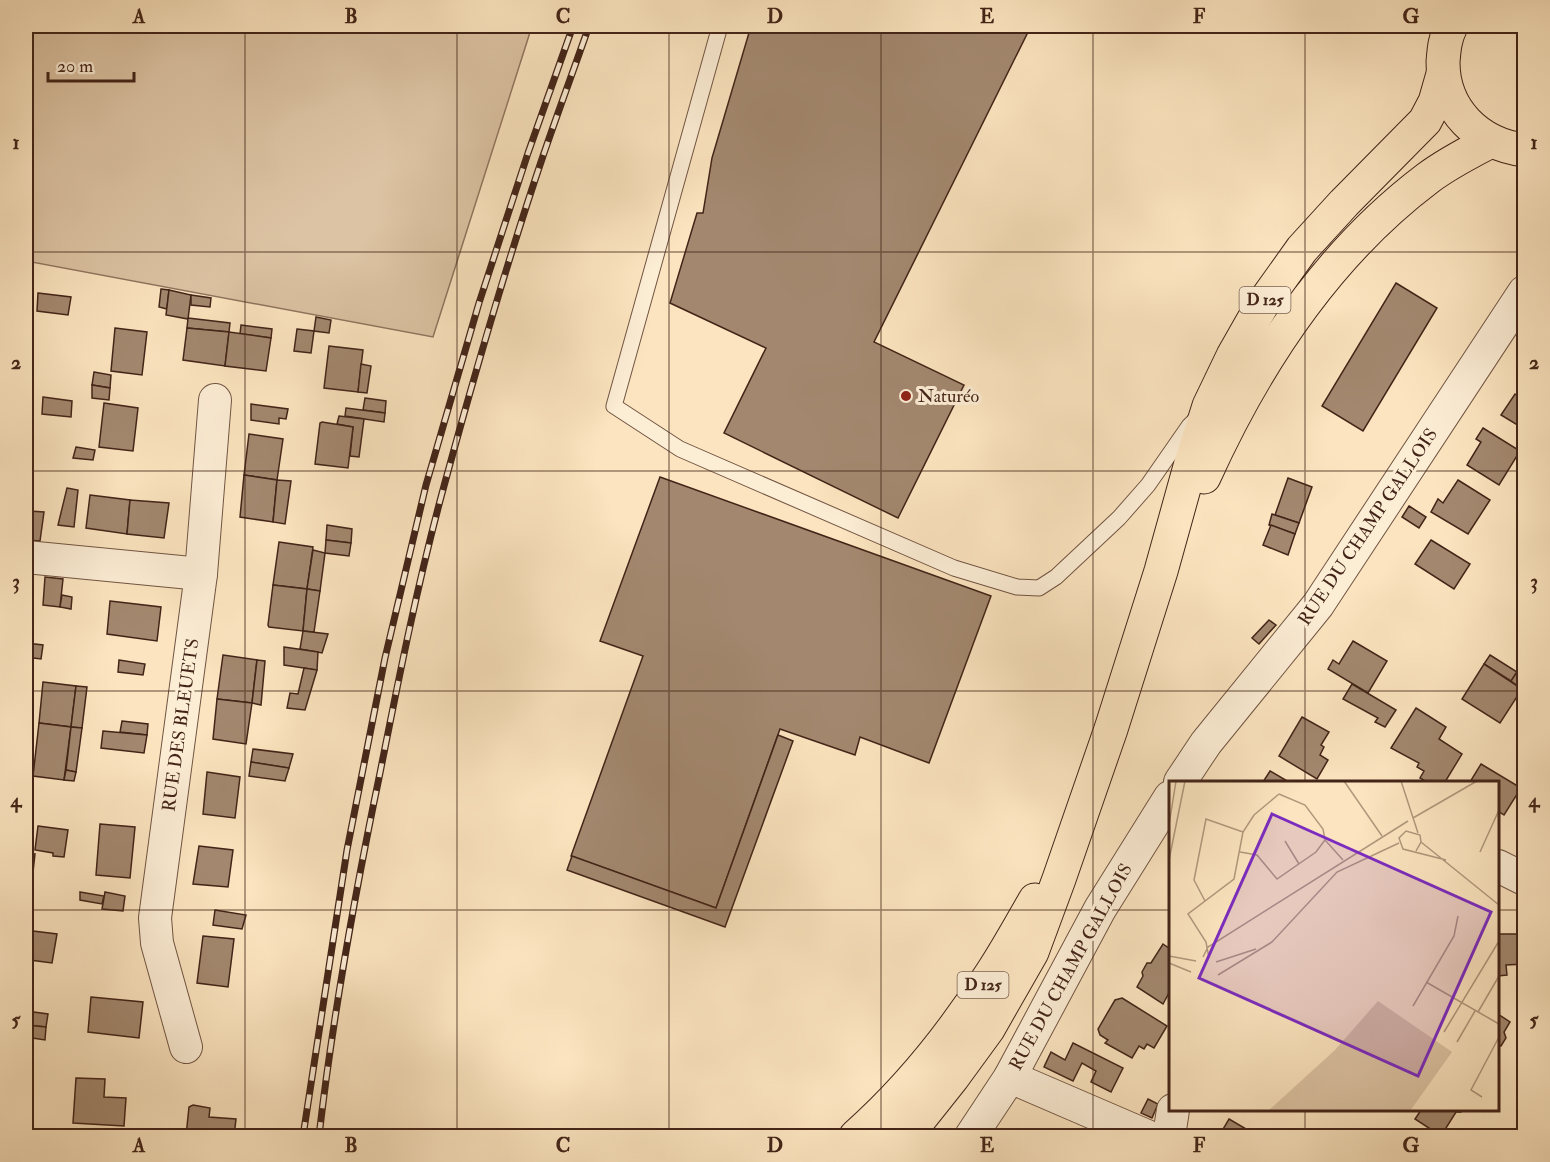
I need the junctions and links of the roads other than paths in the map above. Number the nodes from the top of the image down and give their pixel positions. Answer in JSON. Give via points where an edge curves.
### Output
{"nodes":[{"id":1,"x":720,"y":26,"type":"edge"},
{"id":2,"x":1447,"y":28,"type":"edge"},
{"id":3,"x":1443,"y":74,"type":"junction"},
{"id":4,"x":1491,"y":141,"type":"junction"},
{"id":5,"x":1524,"y":150,"type":"edge"},
{"id":6,"x":1524,"y":292,"type":"edge"},
{"id":7,"x":215,"y":400,"type":"dead end"},
{"id":8,"x":1209,"y":406,"type":"junction"},
{"id":9,"x":26,"y":557,"type":"edge"},
{"id":10,"x":1161,"y":571,"type":"junction"},
{"id":11,"x":201,"y":574,"type":"junction"},
{"id":12,"x":1181,"y":781,"type":"edge"},
{"id":13,"x":1169,"y":799,"type":"edge"},
{"id":14,"x":1081,"y":814,"type":"junction"},
{"id":15,"x":1499,"y":867,"type":"edge"},
{"id":16,"x":1524,"y":879,"type":"edge"},
{"id":17,"x":186,"y":1047,"type":"dead end"},
{"id":18,"x":1010,"y":1077,"type":"junction"},
{"id":19,"x":1173,"y":1111,"type":"edge"},
{"id":20,"x":856,"y":1137,"type":"edge"},
{"id":21,"x":902,"y":1137,"type":"edge"},
{"id":22,"x":971,"y":1137,"type":"edge"},
{"id":23,"x":1147,"y":1137,"type":"edge"},
{"id":24,"x":1169,"y":1137,"type":"edge"}],
"edges":[{"from":1,"to":8,"type":"lane","via":[[614,406],[680,449],[954,568],[1017,587],[1039,588],[1119,518],[1148,485],[1189,426]]},
{"from":2,"to":3,"type":"main road"},
{"from":3,"to":4,"type":"main road","via":[[1447,91],[1464,120]]},
{"from":3,"to":8,"type":"main road","number":"D 125","via":[[1425,121],[1302,249],[1262,305]]},
{"from":4,"to":5,"type":"main road"},
{"from":4,"to":10,"type":"main road","number":"D 125","via":[[1429,177],[1394,206],[1360,237],[1301,306],[1235,415]]},
{"from":6,"to":12,"type":"street","name":"RUE DU CHAMP GALLOIS","via":[[1318,605],[1206,743]]},
{"from":7,"to":11,"type":"street","name":"RUE DES BLEUETS"},
{"from":8,"to":10,"type":"main road","number":"D 125"},
{"from":9,"to":11,"type":"street"},
{"from":10,"to":14,"type":"main road","number":"D 125"},
{"from":11,"to":17,"type":"street","name":"RUE DES BLEUETS","via":[[155,918],[157,943]]},
{"from":13,"to":18,"type":"street","name":"RUE DU CHAMP GALLOIS","via":[[1100,909]]},
{"from":14,"to":20,"type":"main road","number":"D 125","via":[[993,971],[914,1078]]},
{"from":14,"to":21,"type":"main road","number":"D 125","via":[[1032,952],[1012,989],[953,1077]]},
{"from":15,"to":16,"type":"street"},
{"from":18,"to":22,"type":"street","name":"RUE DU CHAMP GALLOIS"},
{"from":18,"to":23,"type":"street"},
{"from":19,"to":24,"type":"street"}]}
